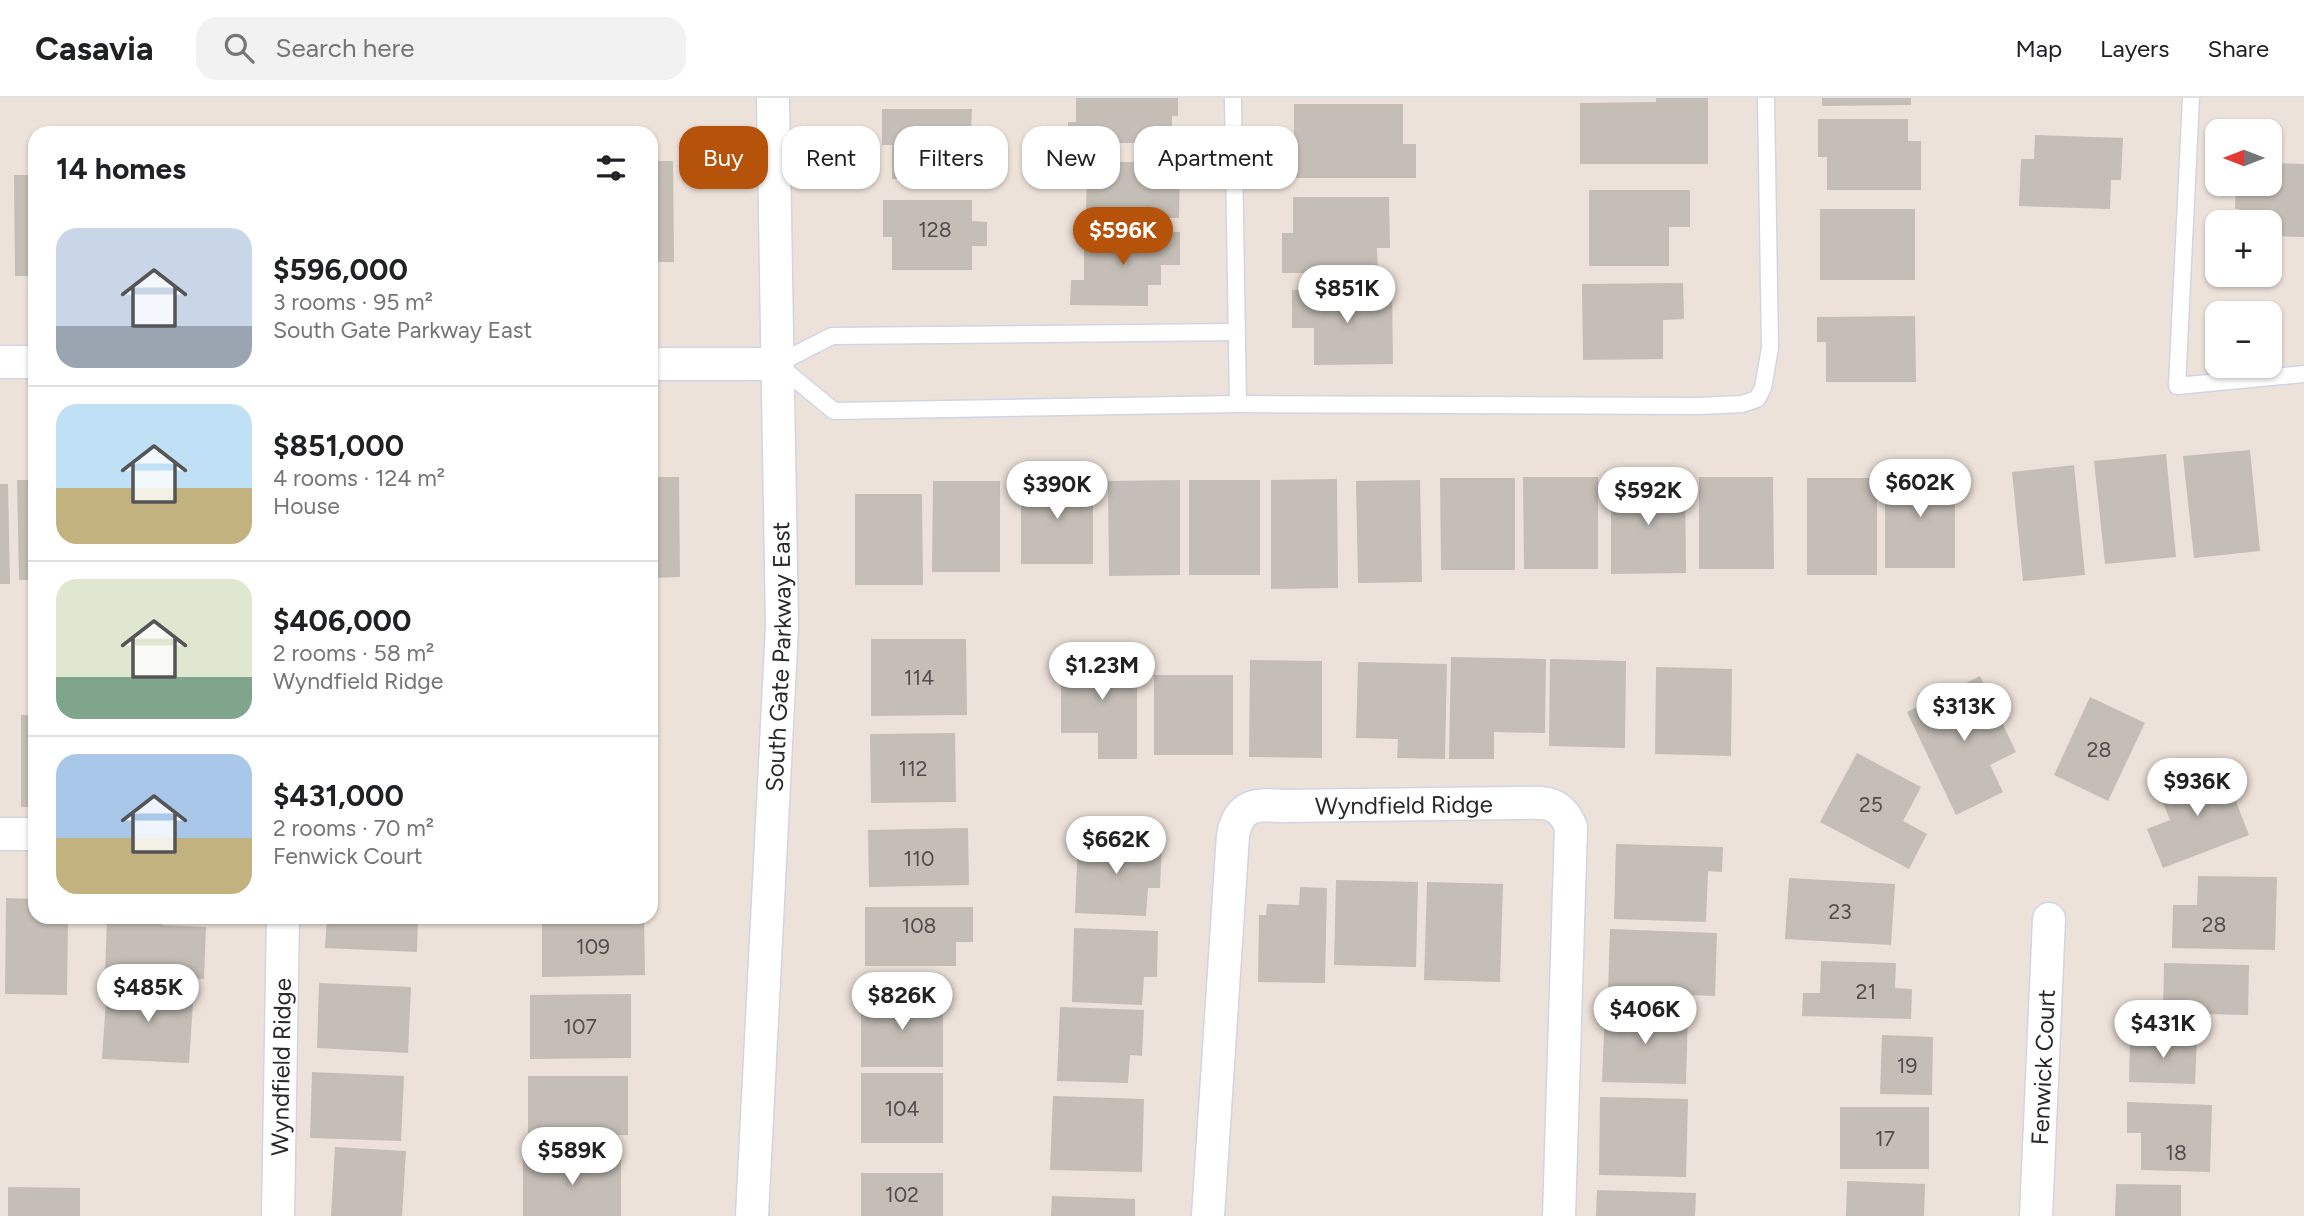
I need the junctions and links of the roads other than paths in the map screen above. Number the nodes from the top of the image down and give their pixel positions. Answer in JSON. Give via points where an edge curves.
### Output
{"nodes":[{"id":1,"x":773,"y":98,"type":"edge"},
{"id":2,"x":1233,"y":98,"type":"edge"},
{"id":3,"x":1766,"y":98,"type":"edge"},
{"id":4,"x":2191,"y":98,"type":"edge"},
{"id":5,"x":1236,"y":332,"type":"junction"},
{"id":6,"x":0,"y":362,"type":"edge"},
{"id":7,"x":28,"y":362,"type":"edge"},
{"id":8,"x":658,"y":364,"type":"edge"},
{"id":9,"x":777,"y":364,"type":"junction"},
{"id":10,"x":2304,"y":374,"type":"edge"},
{"id":11,"x":1238,"y":404,"type":"junction"},
{"id":12,"x":0,"y":834,"type":"edge"},
{"id":13,"x":28,"y":834,"type":"edge"},
{"id":14,"x":2049,"y":919,"type":"dead end"},
{"id":15,"x":284,"y":924,"type":"edge"},
{"id":16,"x":278,"y":1216,"type":"edge"},
{"id":17,"x":752,"y":1216,"type":"edge"},
{"id":18,"x":1208,"y":1216,"type":"edge"},
{"id":19,"x":1559,"y":1216,"type":"edge"},
{"id":20,"x":2036,"y":1216,"type":"edge"}],
"edges":[{"from":1,"to":9,"type":"street","name":"South Gate Parkway East"},
{"from":2,"to":5,"type":"lane"},
{"from":3,"to":11,"type":"lane","via":[[1770,348],[1757,399],[1699,406]]},
{"from":4,"to":10,"type":"lane","via":[[2177,386]]},
{"from":5,"to":9,"type":"lane","via":[[832,336]]},
{"from":5,"to":11,"type":"lane"},
{"from":6,"to":7,"type":"street"},
{"from":8,"to":9,"type":"street"},
{"from":9,"to":11,"type":"lane","via":[[834,411]]},
{"from":9,"to":17,"type":"street","name":"South Gate Parkway East","via":[[782,626]]},
{"from":12,"to":13,"type":"street"},
{"from":14,"to":20,"type":"street","name":"Fenwick Court"},
{"from":15,"to":16,"type":"street","name":"Wyndfield Ridge"},
{"from":18,"to":19,"type":"street","name":"Wyndfield Ridge","via":[[1233,835],[1240,816],[1262,804],[1545,803],[1566,815],[1572,840]]}]}
